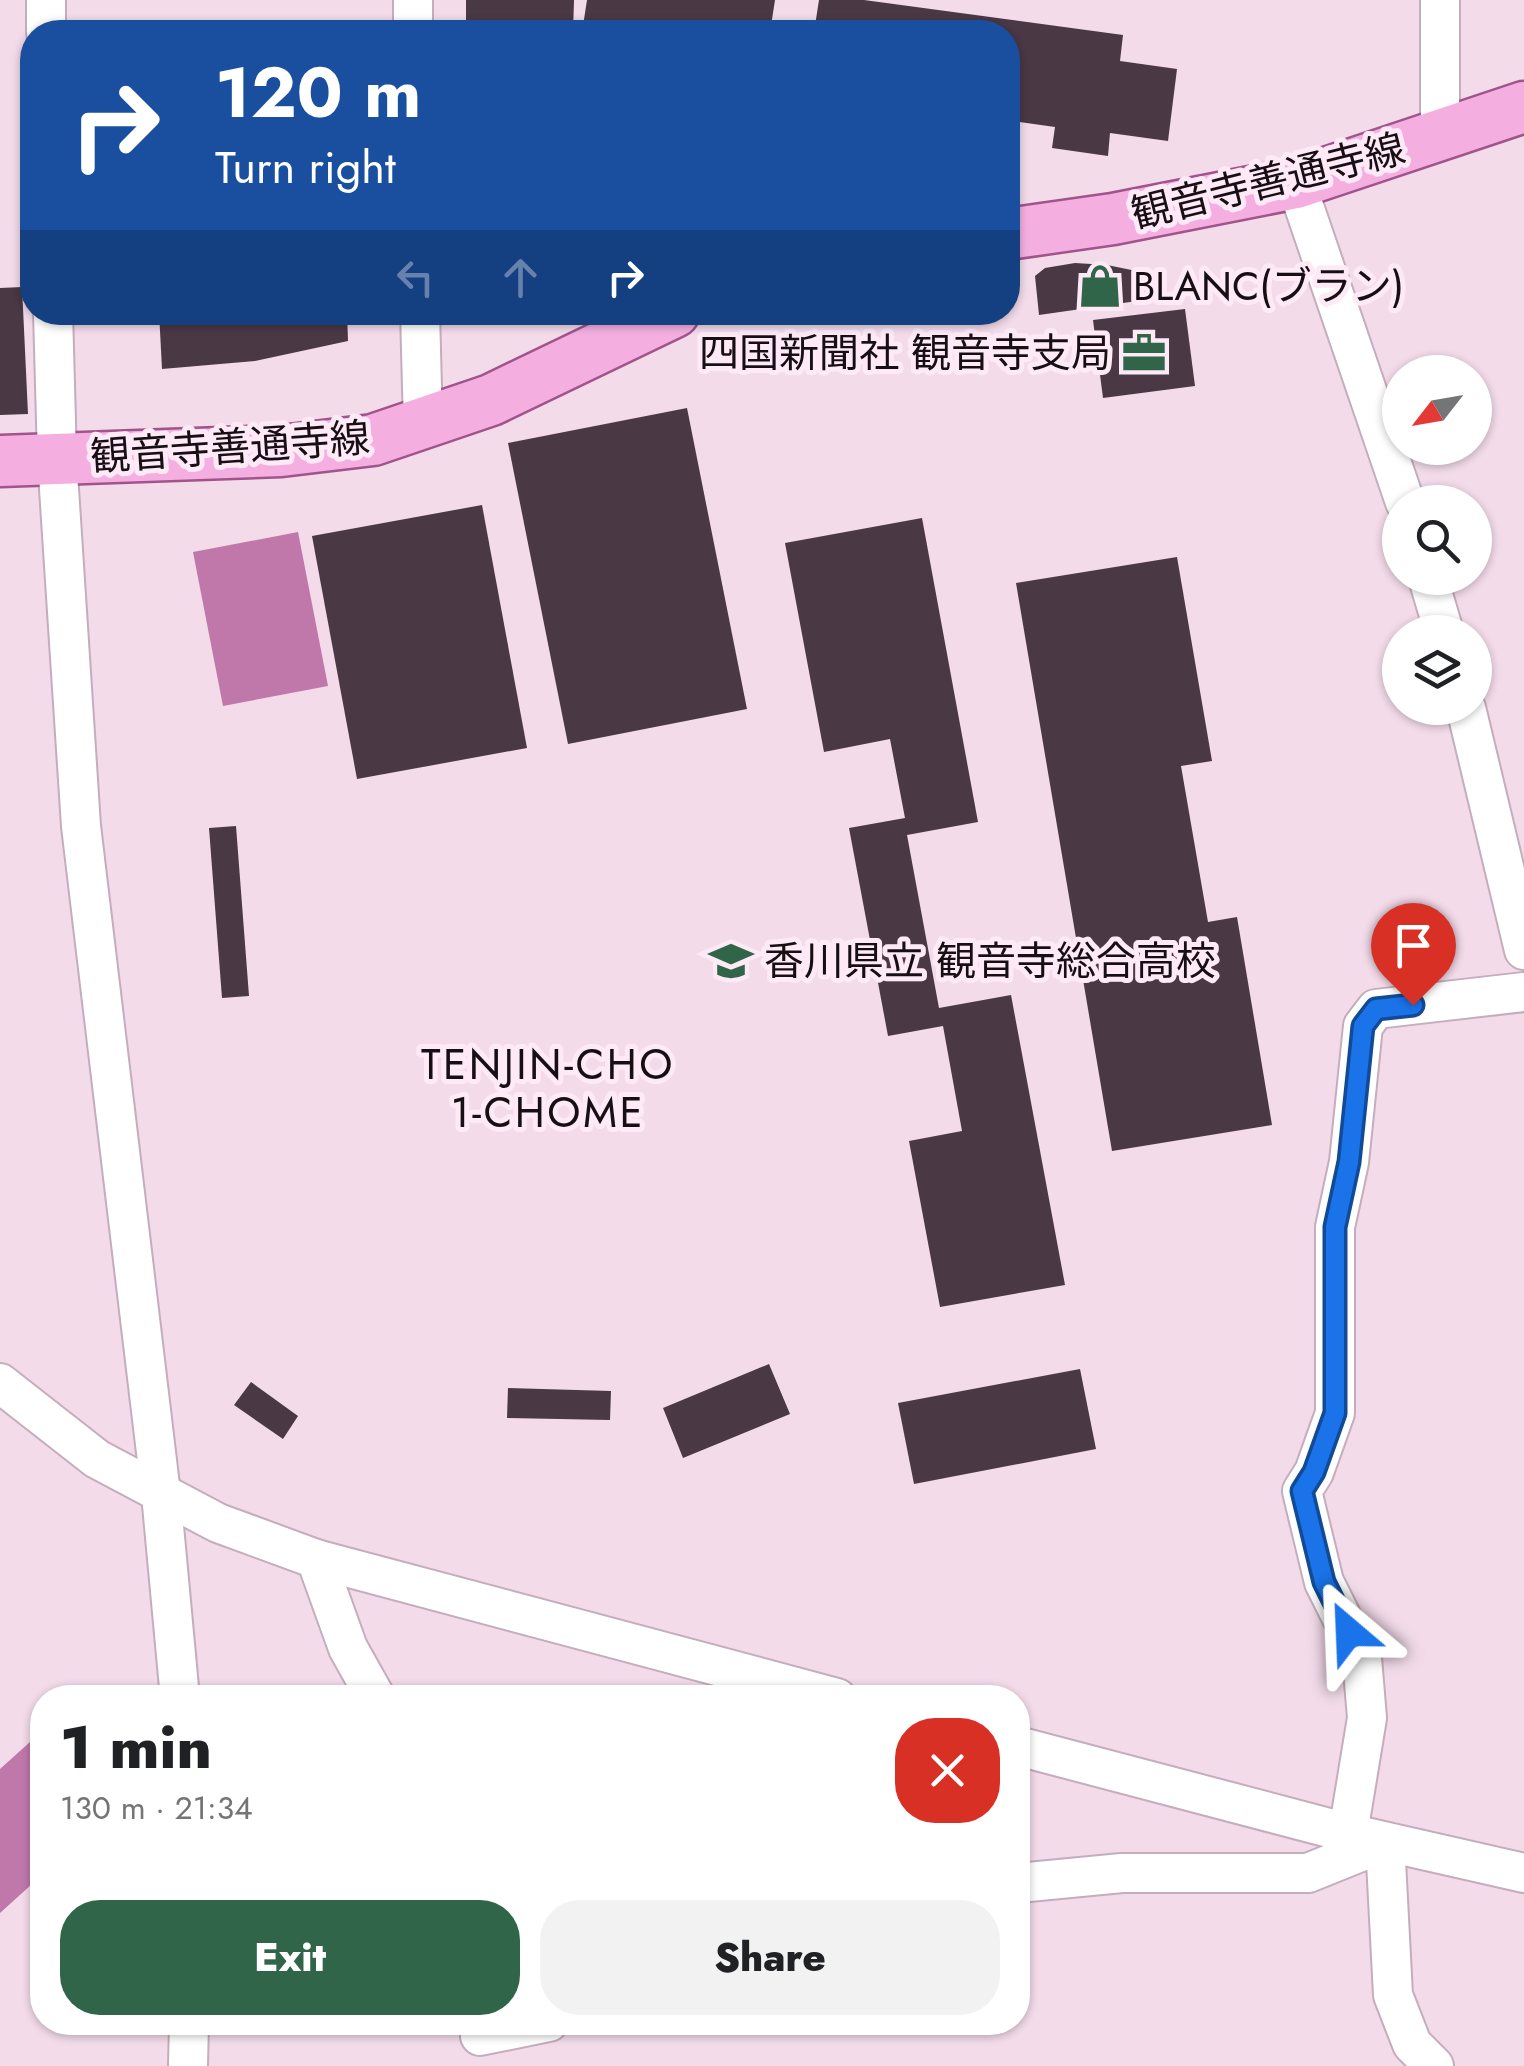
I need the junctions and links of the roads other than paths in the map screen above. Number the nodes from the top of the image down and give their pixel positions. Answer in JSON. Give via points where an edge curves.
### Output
{"nodes":[{"id":1,"x":1440,"y":0,"type":"edge"},
{"id":2,"x":1524,"y":106,"type":"edge"},
{"id":3,"x":1440,"y":137,"type":"junction"},
{"id":4,"x":1296,"y":183,"type":"junction"},
{"id":5,"x":1020,"y":232,"type":"edge"},
{"id":6,"x":53,"y":325,"type":"edge"},
{"id":7,"x":420,"y":325,"type":"edge"},
{"id":8,"x":647,"y":325,"type":"edge"},
{"id":9,"x":422,"y":426,"type":"junction"},
{"id":10,"x":57,"y":458,"type":"junction"},
{"id":11,"x":0,"y":462,"type":"edge"},
{"id":12,"x":1400,"y":485,"type":"edge"},
{"id":13,"x":1470,"y":725,"type":"edge"},
{"id":14,"x":1524,"y":950,"type":"edge"},
{"id":15,"x":1524,"y":992,"type":"edge"},
{"id":16,"x":0,"y":1383,"type":"edge"},
{"id":17,"x":162,"y":1494,"type":"junction"},
{"id":18,"x":316,"y":1559,"type":"junction"},
{"id":19,"x":179,"y":1685,"type":"edge"},
{"id":20,"x":369,"y":1685,"type":"edge"},
{"id":21,"x":788,"y":1685,"type":"edge"},
{"id":22,"x":1030,"y":1749,"type":"edge"},
{"id":23,"x":1348,"y":1833,"type":"junction"},
{"id":24,"x":1386,"y":1842,"type":"junction"},
{"id":25,"x":1524,"y":1873,"type":"edge"},
{"id":26,"x":1030,"y":1883,"type":"edge"},
{"id":27,"x":189,"y":2035,"type":"edge"},
{"id":28,"x":505,"y":2035,"type":"edge"},
{"id":29,"x":481,"y":2042,"type":"edge"},
{"id":30,"x":1413,"y":2059,"type":"edge"},
{"id":31,"x":188,"y":2066,"type":"edge"}],
"edges":[{"from":1,"to":3,"type":"street"},
{"from":2,"to":3,"type":"main road","name":"観音寺善通寺線"},
{"from":3,"to":4,"type":"main road","name":"観音寺善通寺線"},
{"from":4,"to":5,"type":"main road","name":"観音寺善通寺線"},
{"from":4,"to":12,"type":"street"},
{"from":6,"to":10,"type":"street"},
{"from":7,"to":9,"type":"street"},
{"from":8,"to":9,"type":"main road","name":"観音寺善通寺線"},
{"from":9,"to":10,"type":"main road","name":"観音寺善通寺線","via":[[318,448]]},
{"from":10,"to":11,"type":"main road","name":"観音寺善通寺線"},
{"from":10,"to":17,"type":"street","via":[[81,826]]},
{"from":13,"to":14,"type":"street"},
{"from":15,"to":23,"type":"street","via":[[1376,1009],[1363,1026],[1335,1227],[1335,1413],[1302,1491],[1324,1582],[1362,1658],[1367,1718]]},
{"from":16,"to":17,"type":"street","via":[[97,1459]]},
{"from":17,"to":18,"type":"street"},
{"from":17,"to":19,"type":"street"},
{"from":18,"to":20,"type":"street"},
{"from":18,"to":21,"type":"street"},
{"from":22,"to":23,"type":"street"},
{"from":23,"to":24,"type":"street"},
{"from":24,"to":25,"type":"street"},
{"from":24,"to":26,"type":"street","via":[[1308,1873],[1122,1873]]},
{"from":24,"to":30,"type":"street","via":[[1393,1995]]},
{"from":27,"to":31,"type":"street"},
{"from":28,"to":29,"type":"street"}]}
